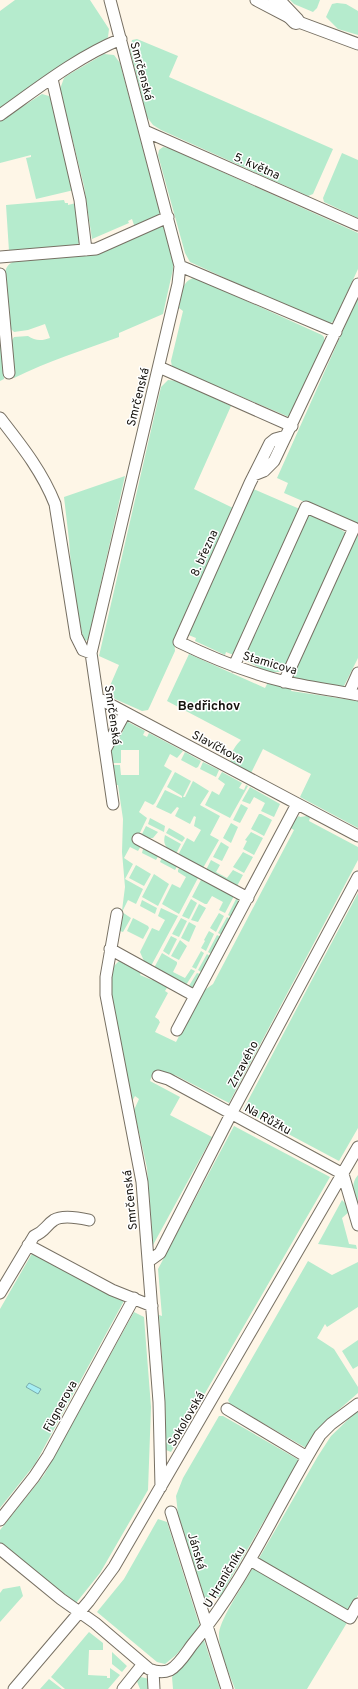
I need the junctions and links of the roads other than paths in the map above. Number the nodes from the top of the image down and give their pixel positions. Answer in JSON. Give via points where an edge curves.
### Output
{"nodes":[{"id":1,"x":110,"y":0,"type":"edge"},
{"id":2,"x":256,"y":0,"type":"edge"},
{"id":3,"x":276,"y":0,"type":"edge"},
{"id":4,"x":296,"y":21,"type":"junction"},
{"id":5,"x":121,"y":39,"type":"junction"},
{"id":6,"x":358,"y":44,"type":"edge"},
{"id":7,"x":52,"y":79,"type":"junction"},
{"id":8,"x":0,"y":115,"type":"edge"},
{"id":9,"x":145,"y":131,"type":"junction"},
{"id":10,"x":168,"y":217,"type":"junction"},
{"id":11,"x":358,"y":224,"type":"edge"},
{"id":12,"x":86,"y":250,"type":"junction"},
{"id":13,"x":0,"y":257,"type":"edge"},
{"id":14,"x":180,"y":266,"type":"junction"},
{"id":15,"x":0,"y":274,"type":"edge"},
{"id":16,"x":358,"y":284,"type":"edge"},
{"id":17,"x":336,"y":332,"type":"junction"},
{"id":18,"x":159,"y":366,"type":"junction"},
{"id":19,"x":9,"y":373,"type":"dead end"},
{"id":20,"x":0,"y":418,"type":"edge"},
{"id":21,"x":292,"y":426,"type":"junction"},
{"id":22,"x":179,"y":642,"type":"joint"},
{"id":23,"x":91,"y":653,"type":"junction"},
{"id":24,"x":234,"y":666,"type":"junction"},
{"id":25,"x":358,"y":673,"type":"edge"},
{"id":26,"x":284,"y":682,"type":"junction"},
{"id":27,"x":354,"y":694,"type":"edge"},
{"id":28,"x":98,"y":698,"type":"junction"},
{"id":29,"x":125,"y":713,"type":"junction"},
{"id":30,"x":105,"y":750,"type":"junction"},
{"id":31,"x":113,"y":804,"type":"dead end"},
{"id":32,"x":297,"y":804,"type":"junction"},
{"id":33,"x":358,"y":836,"type":"edge"},
{"id":34,"x":138,"y":839,"type":"dead end"},
{"id":35,"x":358,"y":877,"type":"edge"},
{"id":36,"x":248,"y":898,"type":"junction"},
{"id":37,"x":117,"y":914,"type":"dead end"},
{"id":38,"x":110,"y":949,"type":"junction"},
{"id":39,"x":195,"y":996,"type":"junction"},
{"id":40,"x":177,"y":1030,"type":"dead end"},
{"id":41,"x":158,"y":1076,"type":"dead end"},
{"id":42,"x":231,"y":1114,"type":"junction"},
{"id":43,"x":357,"y":1152,"type":"edge"},
{"id":44,"x":343,"y":1174,"type":"junction"},
{"id":45,"x":88,"y":1220,"type":"dead end"},
{"id":46,"x":358,"y":1225,"type":"edge"},
{"id":47,"x":28,"y":1244,"type":"junction"},
{"id":48,"x":149,"y":1261,"type":"junction"},
{"id":49,"x":0,"y":1293,"type":"edge"},
{"id":50,"x":134,"y":1298,"type":"junction"},
{"id":51,"x":152,"y":1306,"type":"junction"},
{"id":52,"x":358,"y":1404,"type":"edge"},
{"id":53,"x":227,"y":1409,"type":"dead end"},
{"id":54,"x":306,"y":1457,"type":"junction"},
{"id":55,"x":161,"y":1487,"type":"junction"},
{"id":56,"x":171,"y":1512,"type":"dead end"},
{"id":57,"x":0,"y":1520,"type":"edge"},
{"id":58,"x":0,"y":1549,"type":"edge"},
{"id":59,"x":250,"y":1560,"type":"junction"},
{"id":60,"x":358,"y":1604,"type":"edge"},
{"id":61,"x":80,"y":1612,"type":"junction"},
{"id":62,"x":207,"y":1627,"type":"junction"},
{"id":63,"x":143,"y":1664,"type":"junction"},
{"id":64,"x":153,"y":1671,"type":"junction"},
{"id":65,"x":14,"y":1689,"type":"edge"},
{"id":66,"x":123,"y":1689,"type":"edge"},
{"id":67,"x":154,"y":1689,"type":"edge"},
{"id":68,"x":227,"y":1689,"type":"edge"}],
"edges":[{"from":1,"to":5,"type":"street","name":"Smrčenská"},
{"from":2,"to":4,"type":"street"},
{"from":3,"to":4,"type":"highway"},
{"from":4,"to":6,"type":"street"},
{"from":5,"to":7,"type":"street","via":[[104,46]]},
{"from":5,"to":9,"type":"street","name":"Smrčenská"},
{"from":7,"to":8,"type":"street"},
{"from":7,"to":12,"type":"street","via":[[80,200]]},
{"from":9,"to":10,"type":"street","name":"Smrčenská"},
{"from":9,"to":11,"type":"street","name":"5. května"},
{"from":10,"to":12,"type":"street","via":[[96,249]]},
{"from":10,"to":14,"type":"street","name":"Smrčenská"},
{"from":12,"to":13,"type":"street"},
{"from":14,"to":17,"type":"street"},
{"from":14,"to":18,"type":"street","name":"Smrčenská"},
{"from":15,"to":19,"type":"street"},
{"from":16,"to":17,"type":"street","name":"8. března"},
{"from":17,"to":21,"type":"street","name":"8. března"},
{"from":18,"to":21,"type":"street"},
{"from":18,"to":23,"type":"street","name":"Smrčenská"},
{"from":20,"to":23,"type":"street","via":[[35,464],[48,486],[54,504],[76,636],[83,650]]},
{"from":21,"to":22,"type":"street","name":"8. března","via":[[286,436],[270,443]]},
{"from":22,"to":24,"type":"street","name":"Stamicova"},
{"from":23,"to":28,"type":"street","name":"Smrčenská"},
{"from":24,"to":26,"type":"street","name":"Stamicova"},
{"from":24,"to":26,"type":"street","via":[[306,507],[354,528]]},
{"from":25,"to":27,"type":"street"},
{"from":26,"to":27,"type":"street","name":"Stamicova"},
{"from":28,"to":29,"type":"street","name":"Slavíčkova"},
{"from":28,"to":30,"type":"street","name":"Smrčenská"},
{"from":29,"to":30,"type":"street"},
{"from":29,"to":32,"type":"street","name":"Slavíčkova"},
{"from":30,"to":31,"type":"street","name":"Smrčenská"},
{"from":32,"to":33,"type":"street","name":"Slavíčkova"},
{"from":32,"to":36,"type":"street"},
{"from":34,"to":36,"type":"street"},
{"from":35,"to":42,"type":"street","name":"Zrzavého"},
{"from":36,"to":39,"type":"street"},
{"from":37,"to":38,"type":"street","name":"Smrčenská"},
{"from":38,"to":39,"type":"street"},
{"from":38,"to":48,"type":"street","name":"Smrčenská","via":[[106,995],[142,1182]]},
{"from":39,"to":40,"type":"street"},
{"from":41,"to":42,"type":"street","name":"Na Růžku"},
{"from":42,"to":44,"type":"street","name":"Na Růžku"},
{"from":42,"to":48,"type":"street","name":"Zrzavého","via":[[160,1253]]},
{"from":43,"to":44,"type":"street","name":"Sokolovská"},
{"from":44,"to":46,"type":"street"},
{"from":44,"to":55,"type":"street","name":"Sokolovská"},
{"from":45,"to":47,"type":"street","via":[[75,1216],[54,1220],[44,1232],[34,1236]]},
{"from":47,"to":49,"type":"street"},
{"from":47,"to":50,"type":"street","via":[[112,1290]]},
{"from":48,"to":51,"type":"street","name":"Smrčenská"},
{"from":50,"to":51,"type":"street"},
{"from":50,"to":57,"type":"street","name":"Fügnerova","via":[[48,1456]]},
{"from":51,"to":55,"type":"street","name":"Smrčenská","via":[[159,1402]]},
{"from":52,"to":54,"type":"street","name":"U Hraničníku","via":[[320,1435]]},
{"from":53,"to":54,"type":"street"},
{"from":54,"to":59,"type":"street","name":"U Hraničníku"},
{"from":55,"to":61,"type":"street","name":"Sokolovská","via":[[114,1567]]},
{"from":56,"to":62,"type":"street","name":"Jánská"},
{"from":58,"to":61,"type":"street"},
{"from":59,"to":60,"type":"street","via":[[350,1618]]},
{"from":59,"to":62,"type":"street","name":"U Hraničníku"},
{"from":61,"to":63,"type":"street"},
{"from":61,"to":65,"type":"street","name":"Sokolovská"},
{"from":62,"to":64,"type":"street","name":"U Hraničníku","via":[[175,1666],[165,1672]]},
{"from":62,"to":68,"type":"street","name":"Jánská"},
{"from":63,"to":64,"type":"street"},
{"from":63,"to":66,"type":"street"},
{"from":64,"to":67,"type":"street"}]}
